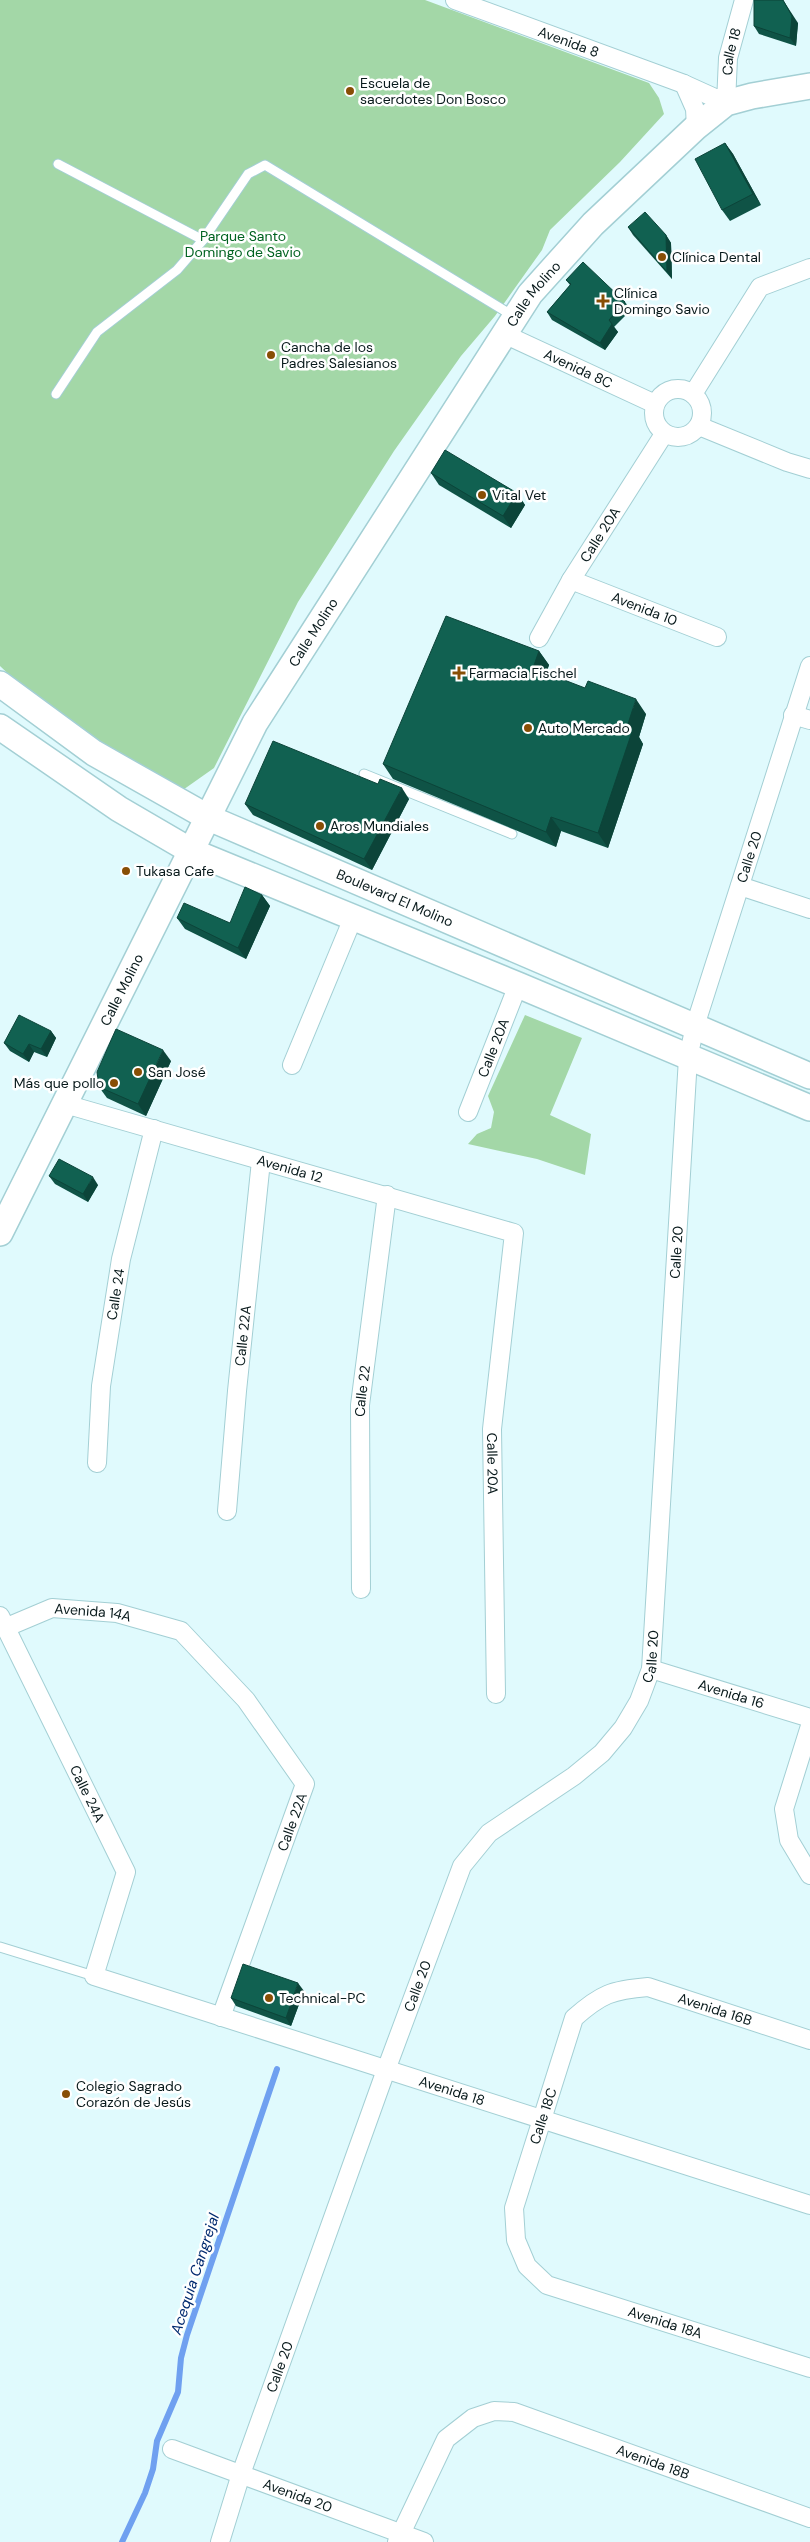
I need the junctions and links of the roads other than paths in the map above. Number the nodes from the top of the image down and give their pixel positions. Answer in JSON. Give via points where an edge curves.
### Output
{"nodes":[{"id":1,"x":455,"y":0,"type":"edge"},
{"id":2,"x":744,"y":0,"type":"edge"},
{"id":3,"x":684,"y":84,"type":"junction"},
{"id":4,"x":810,"y":86,"type":"edge"},
{"id":5,"x":726,"y":103,"type":"junction"},
{"id":6,"x":696,"y":127,"type":"junction"},
{"id":7,"x":58,"y":164,"type":"dead end"},
{"id":8,"x":203,"y":240,"type":"junction"},
{"id":9,"x":810,"y":268,"type":"edge"},
{"id":10,"x":509,"y":325,"type":"junction"},
{"id":11,"x":56,"y":394,"type":"dead end"},
{"id":12,"x":693,"y":394,"type":"junction"},
{"id":13,"x":654,"y":404,"type":"junction"},
{"id":14,"x":699,"y":426,"type":"junction"},
{"id":15,"x":664,"y":434,"type":"junction"},
{"id":16,"x":810,"y":469,"type":"edge"},
{"id":17,"x":571,"y":580,"type":"junction"},
{"id":18,"x":717,"y":637,"type":"dead end"},
{"id":19,"x":539,"y":638,"type":"dead end"},
{"id":20,"x":810,"y":666,"type":"edge"},
{"id":21,"x":0,"y":684,"type":"edge"},
{"id":22,"x":802,"y":718,"type":"edge"},
{"id":23,"x":0,"y":727,"type":"edge"},
{"id":24,"x":364,"y":774,"type":"dead end"},
{"id":25,"x":136,"y":778,"type":"junction"},
{"id":26,"x":119,"y":809,"type":"junction"},
{"id":27,"x":208,"y":818,"type":"junction"},
{"id":28,"x":512,"y":834,"type":"edge"},
{"id":29,"x":192,"y":851,"type":"junction"},
{"id":30,"x":740,"y":886,"type":"junction"},
{"id":31,"x":810,"y":909,"type":"edge"},
{"id":32,"x":353,"y":918,"type":"junction"},
{"id":33,"x":518,"y":984,"type":"junction"},
{"id":34,"x":695,"y":1026,"type":"junction"},
{"id":35,"x":688,"y":1058,"type":"junction"},
{"id":36,"x":292,"y":1065,"type":"dead end"},
{"id":37,"x":810,"y":1076,"type":"edge"},
{"id":38,"x":64,"y":1104,"type":"junction"},
{"id":39,"x":810,"y":1108,"type":"edge"},
{"id":40,"x":468,"y":1112,"type":"dead end"},
{"id":41,"x":154,"y":1129,"type":"junction"},
{"id":42,"x":260,"y":1161,"type":"junction"},
{"id":43,"x":387,"y":1195,"type":"junction"},
{"id":44,"x":0,"y":1233,"type":"edge"},
{"id":45,"x":514,"y":1233,"type":"joint"},
{"id":46,"x":97,"y":1463,"type":"dead end"},
{"id":47,"x":228,"y":1511,"type":"dead end"},
{"id":48,"x":361,"y":1589,"type":"dead end"},
{"id":49,"x":3,"y":1622,"type":"edge"},
{"id":50,"x":181,"y":1631,"type":"joint"},
{"id":51,"x":651,"y":1669,"type":"junction"},
{"id":52,"x":496,"y":1694,"type":"dead end"},
{"id":53,"x":810,"y":1718,"type":"edge"},
{"id":54,"x":810,"y":1726,"type":"edge"},
{"id":55,"x":810,"y":1875,"type":"edge"},
{"id":56,"x":0,"y":1947,"type":"edge"},
{"id":57,"x":94,"y":1976,"type":"junction"},
{"id":58,"x":620,"y":1989,"type":"joint"},
{"id":59,"x":221,"y":2017,"type":"junction"},
{"id":60,"x":810,"y":2040,"type":"edge"},
{"id":61,"x":386,"y":2070,"type":"junction"},
{"id":62,"x":541,"y":2120,"type":"junction"},
{"id":63,"x":810,"y":2204,"type":"edge"},
{"id":64,"x":527,"y":2266,"type":"joint"},
{"id":65,"x":810,"y":2368,"type":"edge"},
{"id":66,"x":172,"y":2449,"type":"dead end"},
{"id":67,"x":241,"y":2474,"type":"junction"},
{"id":68,"x":810,"y":2518,"type":"edge"},
{"id":69,"x":398,"y":2537,"type":"edge"},
{"id":70,"x":220,"y":2542,"type":"edge"},
{"id":71,"x":424,"y":2542,"type":"edge"}],
"edges":[{"from":1,"to":3,"type":"street","name":"Avenida 8"},
{"from":2,"to":5,"type":"street","name":"Calle 18","via":[[728,58]]},
{"from":3,"to":5,"type":"street","name":"Avenida 8"},
{"from":3,"to":6,"type":"street","via":[[695,110]]},
{"from":4,"to":5,"type":"street"},
{"from":5,"to":6,"type":"street","name":"Calle Molino"},
{"from":6,"to":10,"type":"street","name":"Calle Molino","via":[[593,224],[530,294]]},
{"from":7,"to":8,"type":"lane"},
{"from":8,"to":10,"type":"lane","via":[[248,174],[266,165]]},
{"from":8,"to":11,"type":"lane","via":[[177,270],[97,332]]},
{"from":9,"to":12,"type":"street","via":[[760,287]]},
{"from":10,"to":13,"type":"street","name":"Avenida 8C"},
{"from":10,"to":27,"type":"street","name":"Calle Molino","via":[[255,723]]},
{"from":12,"to":13,"type":"street","via":[[683,389],[671,389]]},
{"from":12,"to":14,"type":"street","via":[[701,403],[703,415]]},
{"from":13,"to":15,"type":"street","via":[[654,421]]},
{"from":14,"to":15,"type":"street","via":[[690,435],[676,438]]},
{"from":14,"to":16,"type":"street"},
{"from":15,"to":17,"type":"street","name":"Calle 20A"},
{"from":17,"to":18,"type":"street","name":"Avenida 10"},
{"from":17,"to":19,"type":"street","name":"Calle 20A"},
{"from":20,"to":22,"type":"street","name":"Calle 20"},
{"from":21,"to":25,"type":"street","name":"Boulevard El Molino","via":[[94,753]]},
{"from":22,"to":30,"type":"street","name":"Calle 20"},
{"from":23,"to":26,"type":"street"},
{"from":24,"to":28,"type":"lane"},
{"from":25,"to":26,"type":"street"},
{"from":25,"to":27,"type":"street","name":"Boulevard El Molino"},
{"from":26,"to":29,"type":"street"},
{"from":27,"to":29,"type":"street","name":"Calle Molino"},
{"from":27,"to":34,"type":"street","name":"Boulevard El Molino"},
{"from":29,"to":32,"type":"street"},
{"from":29,"to":38,"type":"street","name":"Calle Molino"},
{"from":30,"to":31,"type":"street"},
{"from":30,"to":34,"type":"street","name":"Calle 20"},
{"from":32,"to":33,"type":"street"},
{"from":32,"to":36,"type":"street"},
{"from":33,"to":35,"type":"street"},
{"from":33,"to":40,"type":"street","name":"Calle 20A"},
{"from":34,"to":35,"type":"street","name":"Calle 20"},
{"from":34,"to":37,"type":"street","name":"Boulevard El Molino"},
{"from":35,"to":39,"type":"street"},
{"from":35,"to":51,"type":"street","name":"Calle 20"},
{"from":38,"to":41,"type":"street","name":"Avenida 12"},
{"from":38,"to":44,"type":"street","name":"Calle Molino"},
{"from":41,"to":42,"type":"street","name":"Avenida 12"},
{"from":41,"to":46,"type":"street","name":"Calle 24","via":[[121,1259],[101,1386]]},
{"from":42,"to":43,"type":"street","name":"Avenida 12"},
{"from":42,"to":47,"type":"street","name":"Calle 22A"},
{"from":43,"to":45,"type":"street","name":"Avenida 12"},
{"from":43,"to":48,"type":"street","name":"Calle 22","via":[[360,1405]]},
{"from":45,"to":52,"type":"street","name":"Calle 20A","via":[[492,1429]]},
{"from":49,"to":50,"type":"street","name":"Avenida 14A","via":[[52,1608],[117,1613]]},
{"from":49,"to":57,"type":"street","name":"Calle 24A","via":[[126,1872]]},
{"from":50,"to":59,"type":"street","name":"Calle 22A","via":[[246,1700],[305,1784]]},
{"from":51,"to":53,"type":"street","name":"Avenida 16"},
{"from":51,"to":61,"type":"street","name":"Calle 20","via":[[640,1701],[602,1753],[574,1776],[489,1833],[462,1866]]},
{"from":54,"to":55,"type":"street","via":[[784,1809],[789,1840]]},
{"from":56,"to":57,"type":"lane"},
{"from":57,"to":59,"type":"street","name":"Avenida 18"},
{"from":58,"to":60,"type":"street","name":"Avenida 16B","via":[[648,1987]]},
{"from":58,"to":62,"type":"street","name":"Calle 18C","via":[[595,2000],[574,2018]]},
{"from":59,"to":61,"type":"street","name":"Avenida 18"},
{"from":61,"to":62,"type":"street","name":"Avenida 18"},
{"from":61,"to":67,"type":"street","name":"Calle 20"},
{"from":62,"to":63,"type":"street","name":"Avenida 18"},
{"from":62,"to":64,"type":"street","name":"Calle 18C","via":[[514,2208],[516,2240]]},
{"from":64,"to":65,"type":"street","name":"Avenida 18A","via":[[547,2285]]},
{"from":66,"to":67,"type":"street","name":"Avenida 20"},
{"from":67,"to":69,"type":"street","name":"Avenida 20"},
{"from":67,"to":70,"type":"street","name":"Calle 20"},
{"from":68,"to":69,"type":"street","name":"Avenida 18B","via":[[514,2412],[494,2411],[473,2418],[446,2439]]},
{"from":69,"to":71,"type":"street","name":"Avenida 20"}]}
